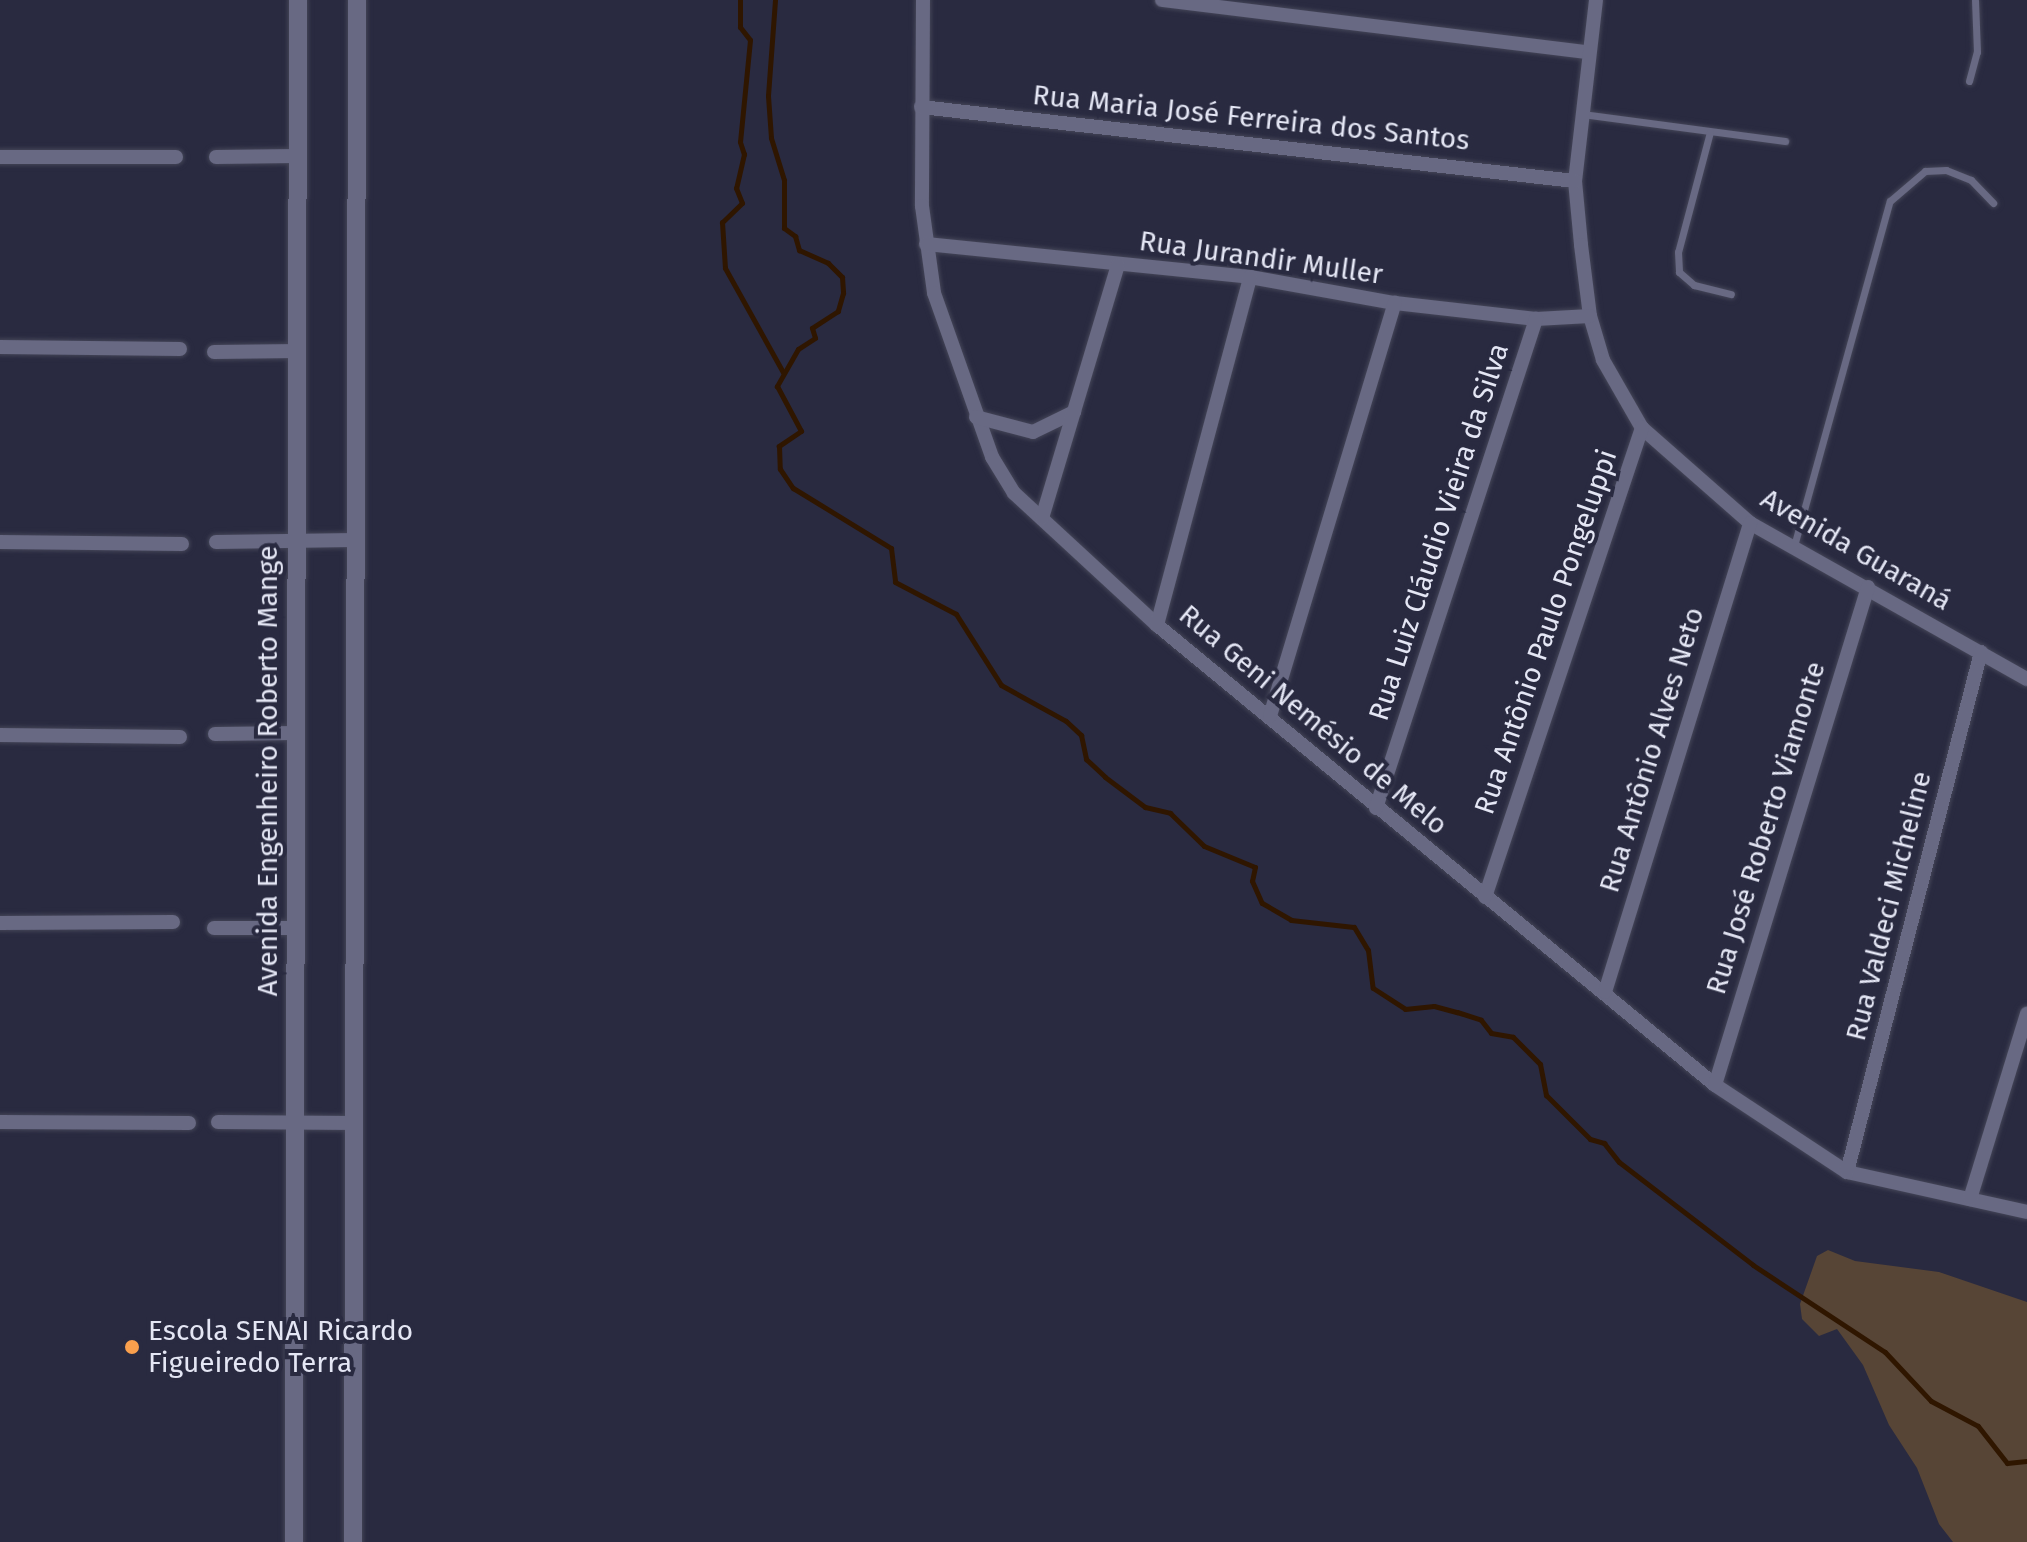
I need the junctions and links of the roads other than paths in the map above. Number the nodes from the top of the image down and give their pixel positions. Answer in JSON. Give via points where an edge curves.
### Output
{"nodes":[{"id":1,"x":298,"y":0,"type":"edge"},
{"id":2,"x":357,"y":0,"type":"edge"},
{"id":3,"x":923,"y":0,"type":"edge"},
{"id":4,"x":1162,"y":0,"type":"edge"},
{"id":5,"x":1596,"y":0,"type":"edge"},
{"id":6,"x":1975,"y":0,"type":"edge"},
{"id":7,"x":1588,"y":52,"type":"junction"},
{"id":8,"x":1969,"y":81,"type":"dead end"},
{"id":9,"x":921,"y":107,"type":"junction"},
{"id":10,"x":1580,"y":113,"type":"junction"},
{"id":11,"x":1710,"y":132,"type":"junction"},
{"id":12,"x":1785,"y":141,"type":"dead end"},
{"id":13,"x":296,"y":156,"type":"junction"},
{"id":14,"x":0,"y":157,"type":"edge"},
{"id":15,"x":176,"y":157,"type":"dead end"},
{"id":16,"x":216,"y":157,"type":"dead end"},
{"id":17,"x":1575,"y":181,"type":"junction"},
{"id":18,"x":1993,"y":203,"type":"dead end"},
{"id":19,"x":926,"y":244,"type":"junction"},
{"id":20,"x":1118,"y":265,"type":"junction"},
{"id":21,"x":1250,"y":277,"type":"junction"},
{"id":22,"x":1731,"y":294,"type":"dead end"},
{"id":23,"x":1395,"y":303,"type":"junction"},
{"id":24,"x":1590,"y":316,"type":"junction"},
{"id":25,"x":1536,"y":319,"type":"junction"},
{"id":26,"x":0,"y":347,"type":"edge"},
{"id":27,"x":180,"y":349,"type":"dead end"},
{"id":28,"x":298,"y":351,"type":"junction"},
{"id":29,"x":214,"y":352,"type":"dead end"},
{"id":30,"x":1074,"y":412,"type":"junction"},
{"id":31,"x":976,"y":417,"type":"junction"},
{"id":32,"x":1642,"y":428,"type":"junction"},
{"id":33,"x":1042,"y":518,"type":"junction"},
{"id":34,"x":1750,"y":523,"type":"junction"},
{"id":35,"x":355,"y":540,"type":"junction"},
{"id":36,"x":298,"y":541,"type":"junction"},
{"id":37,"x":0,"y":542,"type":"edge"},
{"id":38,"x":216,"y":542,"type":"dead end"},
{"id":39,"x":182,"y":544,"type":"dead end"},
{"id":40,"x":1794,"y":546,"type":"junction"},
{"id":41,"x":1868,"y":587,"type":"junction"},
{"id":42,"x":1157,"y":625,"type":"junction"},
{"id":43,"x":1981,"y":652,"type":"junction"},
{"id":44,"x":2027,"y":679,"type":"edge"},
{"id":45,"x":1270,"y":716,"type":"junction"},
{"id":46,"x":295,"y":733,"type":"junction"},
{"id":47,"x":215,"y":734,"type":"dead end"},
{"id":48,"x":0,"y":735,"type":"edge"},
{"id":49,"x":180,"y":737,"type":"dead end"},
{"id":50,"x":1376,"y":808,"type":"junction"},
{"id":51,"x":1485,"y":897,"type":"junction"},
{"id":52,"x":173,"y":922,"type":"dead end"},
{"id":53,"x":0,"y":923,"type":"edge"},
{"id":54,"x":214,"y":928,"type":"dead end"},
{"id":55,"x":294,"y":928,"type":"junction"},
{"id":56,"x":1605,"y":992,"type":"junction"},
{"id":57,"x":2027,"y":1014,"type":"edge"},
{"id":58,"x":1715,"y":1085,"type":"junction"},
{"id":59,"x":0,"y":1122,"type":"edge"},
{"id":60,"x":218,"y":1122,"type":"dead end"},
{"id":61,"x":294,"y":1122,"type":"junction"},
{"id":62,"x":189,"y":1123,"type":"dead end"},
{"id":63,"x":355,"y":1123,"type":"junction"},
{"id":64,"x":1847,"y":1172,"type":"junction"},
{"id":65,"x":1970,"y":1199,"type":"junction"},
{"id":66,"x":2027,"y":1212,"type":"edge"},
{"id":67,"x":294,"y":1542,"type":"edge"},
{"id":68,"x":353,"y":1542,"type":"edge"}],
"edges":[{"from":1,"to":13,"type":"street","name":"Avenida Engenheiro Roberto Mange"},
{"from":2,"to":35,"type":"street"},
{"from":3,"to":9,"type":"street","name":"Rua Geni Nemésio de Melo"},
{"from":4,"to":7,"type":"street"},
{"from":5,"to":7,"type":"street","name":"Avenida Guaraná"},
{"from":6,"to":8,"type":"lane","via":[[1977,52]]},
{"from":7,"to":10,"type":"street","name":"Avenida Guaraná"},
{"from":9,"to":17,"type":"street","name":"Rua Maria José Ferreira dos Santos"},
{"from":9,"to":19,"type":"street","name":"Rua Geni Nemésio de Melo"},
{"from":10,"to":11,"type":"lane"},
{"from":10,"to":17,"type":"street","name":"Avenida Guaraná"},
{"from":11,"to":12,"type":"lane"},
{"from":11,"to":22,"type":"lane","via":[[1678,252],[1679,272],[1694,285]]},
{"from":13,"to":16,"type":"street"},
{"from":13,"to":28,"type":"street","name":"Avenida Engenheiro Roberto Mange"},
{"from":14,"to":15,"type":"street"},
{"from":17,"to":24,"type":"street","name":"Avenida Guaraná"},
{"from":18,"to":40,"type":"lane","via":[[1971,180],[1946,170],[1925,171],[1890,201]]},
{"from":19,"to":20,"type":"street","name":"Rua Jurandir Muller"},
{"from":19,"to":31,"type":"street","name":"Rua Geni Nemésio de Melo","via":[[934,293]]},
{"from":20,"to":21,"type":"street","name":"Rua Jurandir Muller"},
{"from":20,"to":30,"type":"street"},
{"from":21,"to":23,"type":"street","name":"Rua Jurandir Muller"},
{"from":21,"to":42,"type":"street"},
{"from":23,"to":25,"type":"street","name":"Rua Jurandir Muller"},
{"from":23,"to":45,"type":"street"},
{"from":24,"to":25,"type":"street","name":"Rua Jurandir Muller"},
{"from":24,"to":32,"type":"street","name":"Avenida Guaraná","via":[[1603,360]]},
{"from":25,"to":50,"type":"street","name":"Rua Luiz Cláudio Vieira da Silva"},
{"from":26,"to":27,"type":"street"},
{"from":28,"to":29,"type":"street"},
{"from":28,"to":36,"type":"street","name":"Avenida Engenheiro Roberto Mange"},
{"from":30,"to":31,"type":"street","via":[[1033,432]]},
{"from":30,"to":33,"type":"street"},
{"from":31,"to":33,"type":"street","name":"Rua Geni Nemésio de Melo","via":[[1001,475]]},
{"from":32,"to":34,"type":"street","name":"Avenida Guaraná"},
{"from":32,"to":51,"type":"street","name":"Rua Antônio Paulo Pongeluppi"},
{"from":33,"to":42,"type":"street","name":"Rua Geni Nemésio de Melo"},
{"from":34,"to":40,"type":"street","name":"Avenida Guaraná"},
{"from":34,"to":56,"type":"street","name":"Rua Antônio Alves Neto"},
{"from":35,"to":36,"type":"street"},
{"from":35,"to":63,"type":"street"},
{"from":36,"to":38,"type":"street"},
{"from":36,"to":46,"type":"street","name":"Avenida Engenheiro Roberto Mange"},
{"from":37,"to":39,"type":"street"},
{"from":40,"to":41,"type":"street","name":"Avenida Guaraná"},
{"from":41,"to":43,"type":"street","name":"Avenida Guaraná"},
{"from":41,"to":58,"type":"street","name":"Rua José Roberto Viamonte"},
{"from":42,"to":45,"type":"street","name":"Rua Geni Nemésio de Melo"},
{"from":43,"to":44,"type":"street","name":"Avenida Guaraná"},
{"from":43,"to":64,"type":"street","name":"Rua Valdeci Micheline"},
{"from":45,"to":50,"type":"street","name":"Rua Geni Nemésio de Melo"},
{"from":46,"to":47,"type":"street"},
{"from":46,"to":55,"type":"street","name":"Avenida Engenheiro Roberto Mange"},
{"from":48,"to":49,"type":"street"},
{"from":50,"to":51,"type":"street","name":"Rua Geni Nemésio de Melo"},
{"from":51,"to":56,"type":"street","name":"Rua Geni Nemésio de Melo"},
{"from":52,"to":53,"type":"street"},
{"from":54,"to":55,"type":"street"},
{"from":55,"to":61,"type":"street","name":"Avenida Engenheiro Roberto Mange"},
{"from":56,"to":58,"type":"street","name":"Rua Geni Nemésio de Melo"},
{"from":57,"to":65,"type":"street"},
{"from":58,"to":64,"type":"street","name":"Rua Geni Nemésio de Melo"},
{"from":59,"to":62,"type":"street"},
{"from":60,"to":61,"type":"street"},
{"from":61,"to":63,"type":"street"},
{"from":61,"to":67,"type":"street","name":"Avenida Engenheiro Roberto Mange"},
{"from":63,"to":68,"type":"street"},
{"from":64,"to":65,"type":"street","name":"Rua Geni Nemésio de Melo"},
{"from":65,"to":66,"type":"street","name":"Rua Geni Nemésio de Melo"}]}
